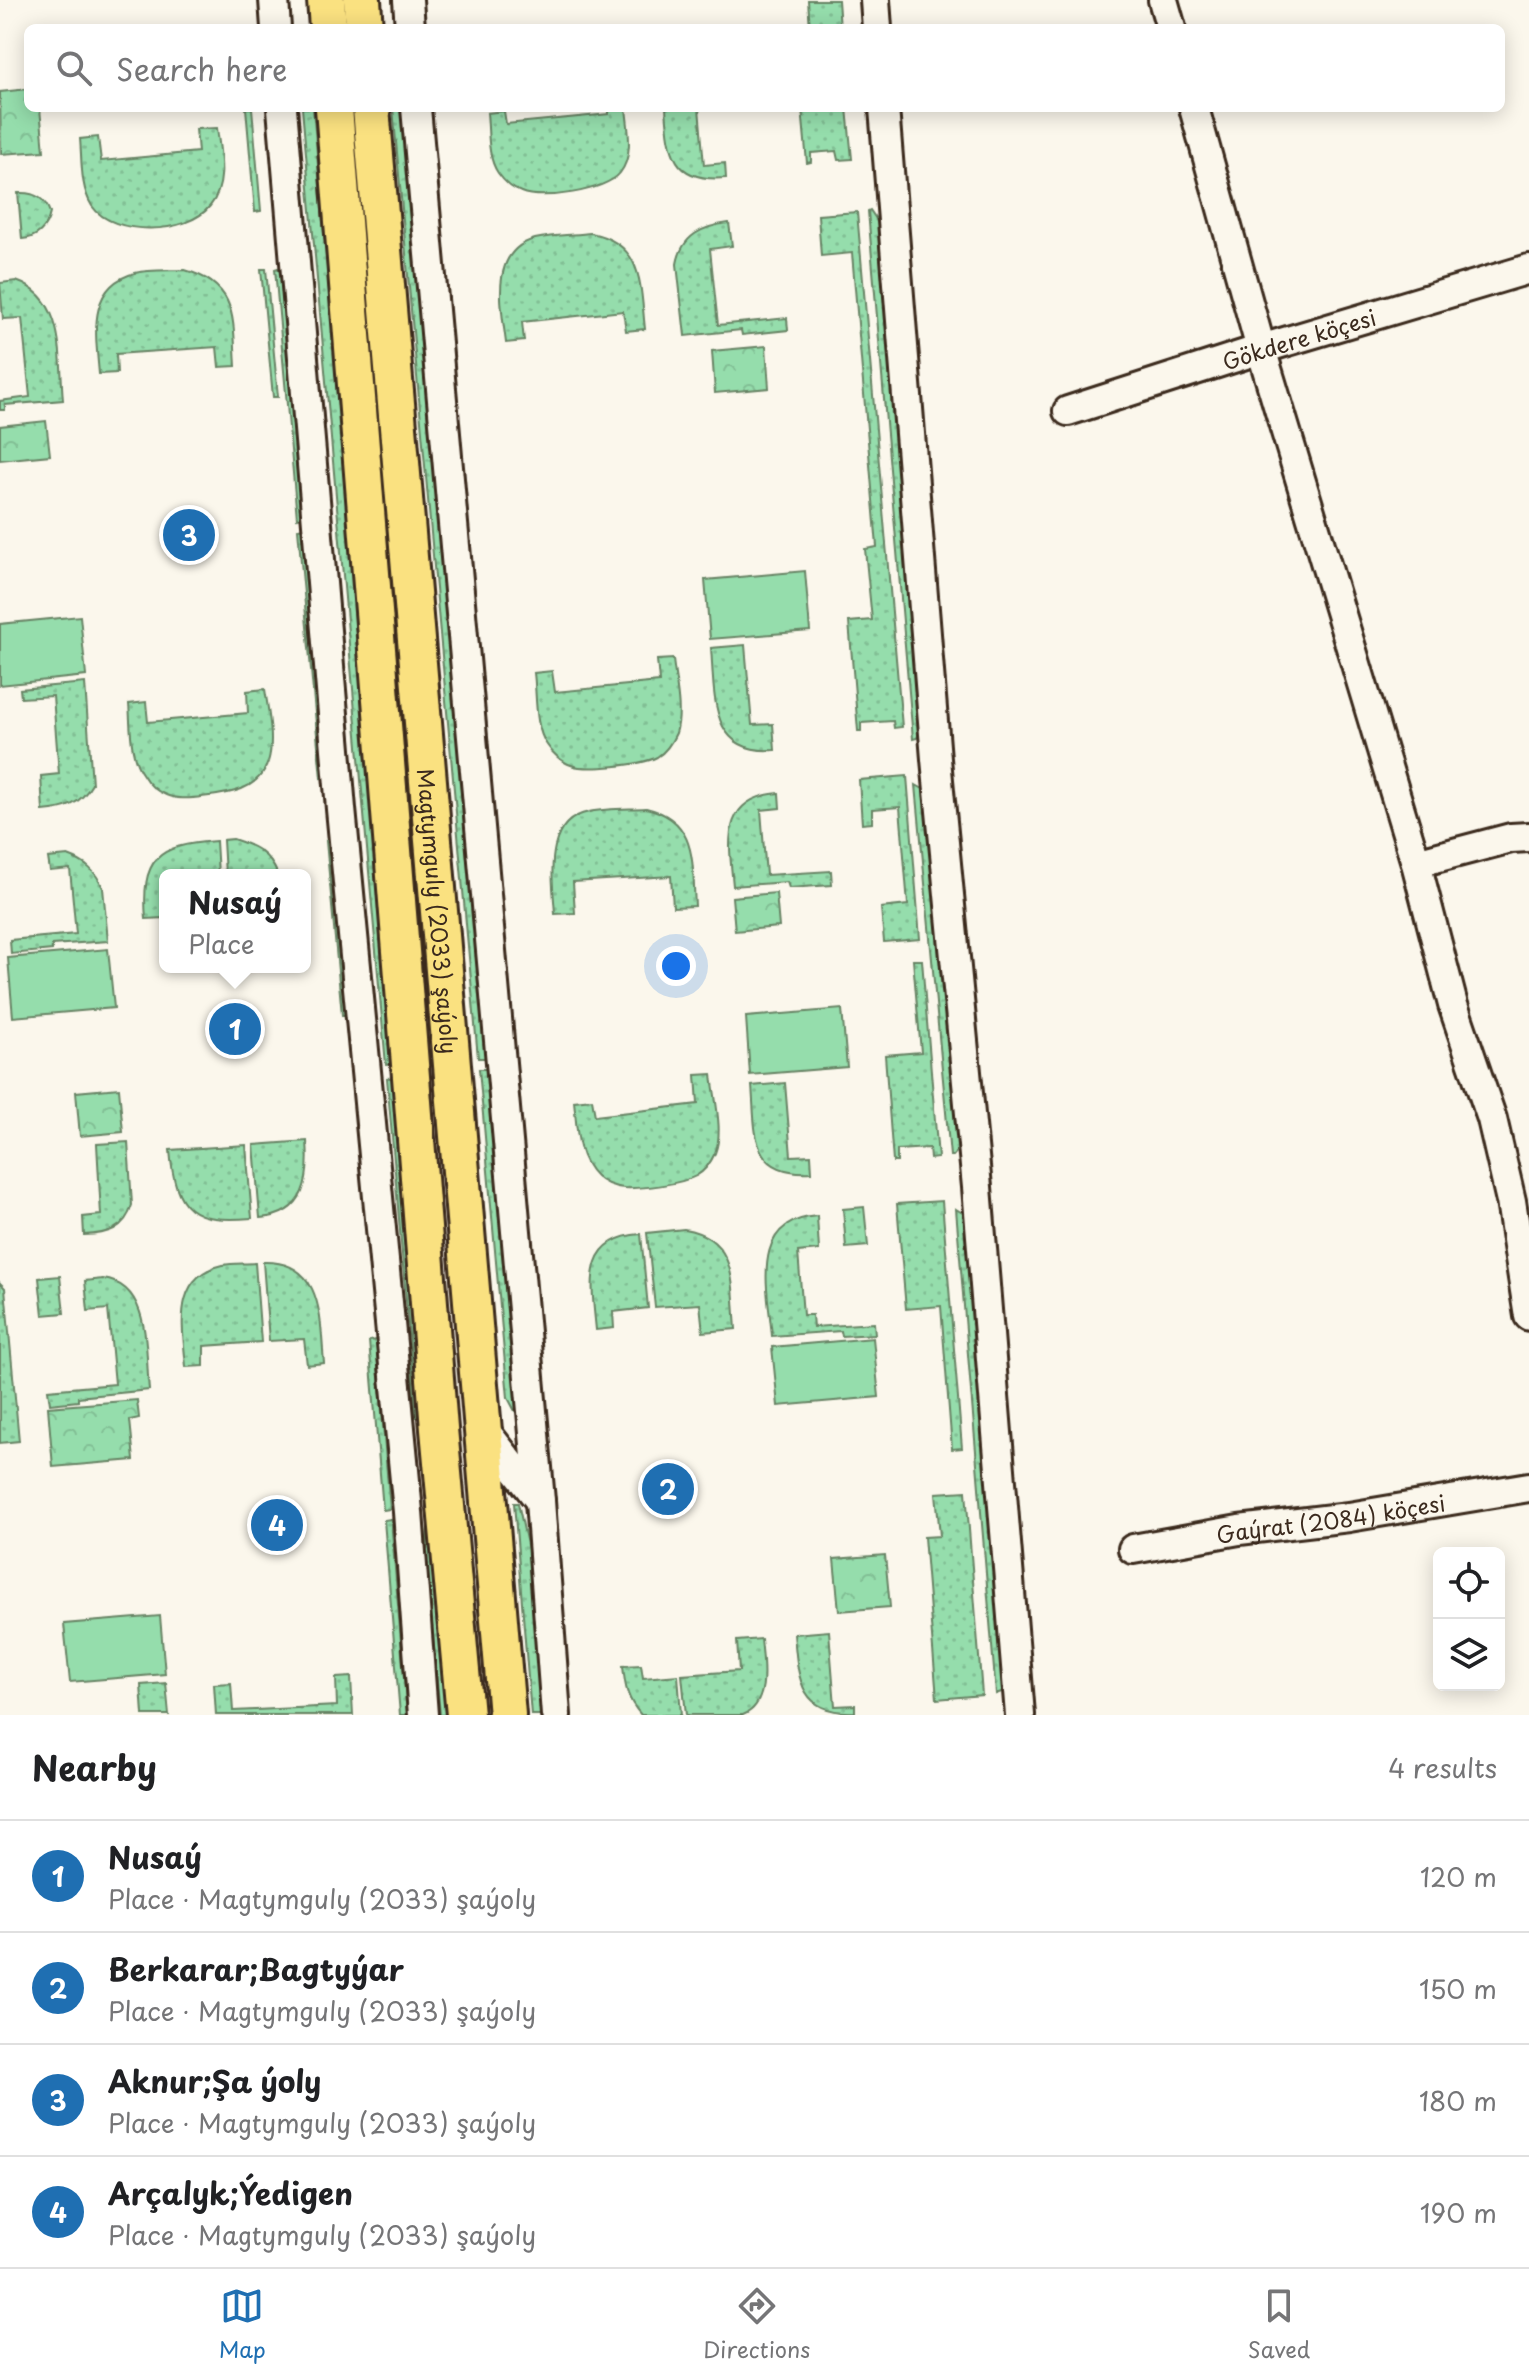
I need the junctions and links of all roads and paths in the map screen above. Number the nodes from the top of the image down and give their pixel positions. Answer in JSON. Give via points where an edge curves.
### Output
{"nodes":[{"id":1,"x":274,"y":0,"type":"edge"},
{"id":2,"x":326,"y":0,"type":"edge"},
{"id":3,"x":362,"y":0,"type":"edge"},
{"id":4,"x":408,"y":0,"type":"edge"},
{"id":5,"x":875,"y":0,"type":"edge"},
{"id":6,"x":1163,"y":0,"type":"edge"},
{"id":7,"x":276,"y":24,"type":"edge"},
{"id":8,"x":328,"y":24,"type":"edge"},
{"id":9,"x":364,"y":24,"type":"edge"},
{"id":10,"x":410,"y":24,"type":"edge"},
{"id":11,"x":877,"y":24,"type":"edge"},
{"id":12,"x":1170,"y":24,"type":"edge"},
{"id":13,"x":282,"y":112,"type":"edge"},
{"id":14,"x":334,"y":112,"type":"edge"},
{"id":15,"x":371,"y":112,"type":"edge"},
{"id":16,"x":416,"y":112,"type":"edge"},
{"id":17,"x":884,"y":112,"type":"edge"},
{"id":18,"x":1195,"y":112,"type":"edge"},
{"id":19,"x":1529,"y":269,"type":"edge"},
{"id":20,"x":1261,"y":349,"type":"junction"},
{"id":21,"x":1068,"y":411,"type":"dead end"},
{"id":22,"x":1529,"y":837,"type":"edge"},
{"id":23,"x":1416,"y":863,"type":"junction"},
{"id":24,"x":1529,"y":1316,"type":"edge"},
{"id":25,"x":482,"y":1427,"type":"junction"},
{"id":26,"x":439,"y":1429,"type":"junction"},
{"id":27,"x":1529,"y":1487,"type":"edge"},
{"id":28,"x":540,"y":1501,"type":"junction"},
{"id":29,"x":408,"y":1512,"type":"junction"},
{"id":30,"x":1133,"y":1549,"type":"dead end"},
{"id":31,"x":423,"y":1715,"type":"edge"},
{"id":32,"x":465,"y":1715,"type":"edge"},
{"id":33,"x":507,"y":1715,"type":"edge"},
{"id":34,"x":556,"y":1715,"type":"edge"},
{"id":35,"x":1020,"y":1715,"type":"edge"}],
"edges":[{"from":1,"to":7,"type":"street"},
{"from":2,"to":8,"type":"main road"},
{"from":3,"to":9,"type":"main road"},
{"from":4,"to":10,"type":"street"},
{"from":5,"to":11,"type":"street"},
{"from":6,"to":12,"type":"street"},
{"from":13,"to":29,"type":"street"},
{"from":14,"to":26,"type":"main road","name":"Magtymguly (2033) şaýoly"},
{"from":15,"to":25,"type":"main road","name":"Magtymguly (2033) şaýoly"},
{"from":16,"to":28,"type":"street"},
{"from":17,"to":35,"type":"street"},
{"from":18,"to":20,"type":"street"},
{"from":19,"to":20,"type":"street","name":"Gökdere köçesi"},
{"from":20,"to":21,"type":"street","name":"Gökdere köçesi"},
{"from":20,"to":23,"type":"street"},
{"from":22,"to":23,"type":"street"},
{"from":23,"to":24,"type":"street","via":[[1453,1005],[1492,1119]]},
{"from":25,"to":28,"type":"street"},
{"from":25,"to":33,"type":"main road","name":"Magtymguly (2033) şaýoly"},
{"from":26,"to":29,"type":"street"},
{"from":26,"to":32,"type":"main road","name":"Magtymguly (2033) şaýoly"},
{"from":27,"to":30,"type":"street","name":"Gaýrat (2084) köçesi"},
{"from":28,"to":34,"type":"street"},
{"from":29,"to":31,"type":"street"}]}
